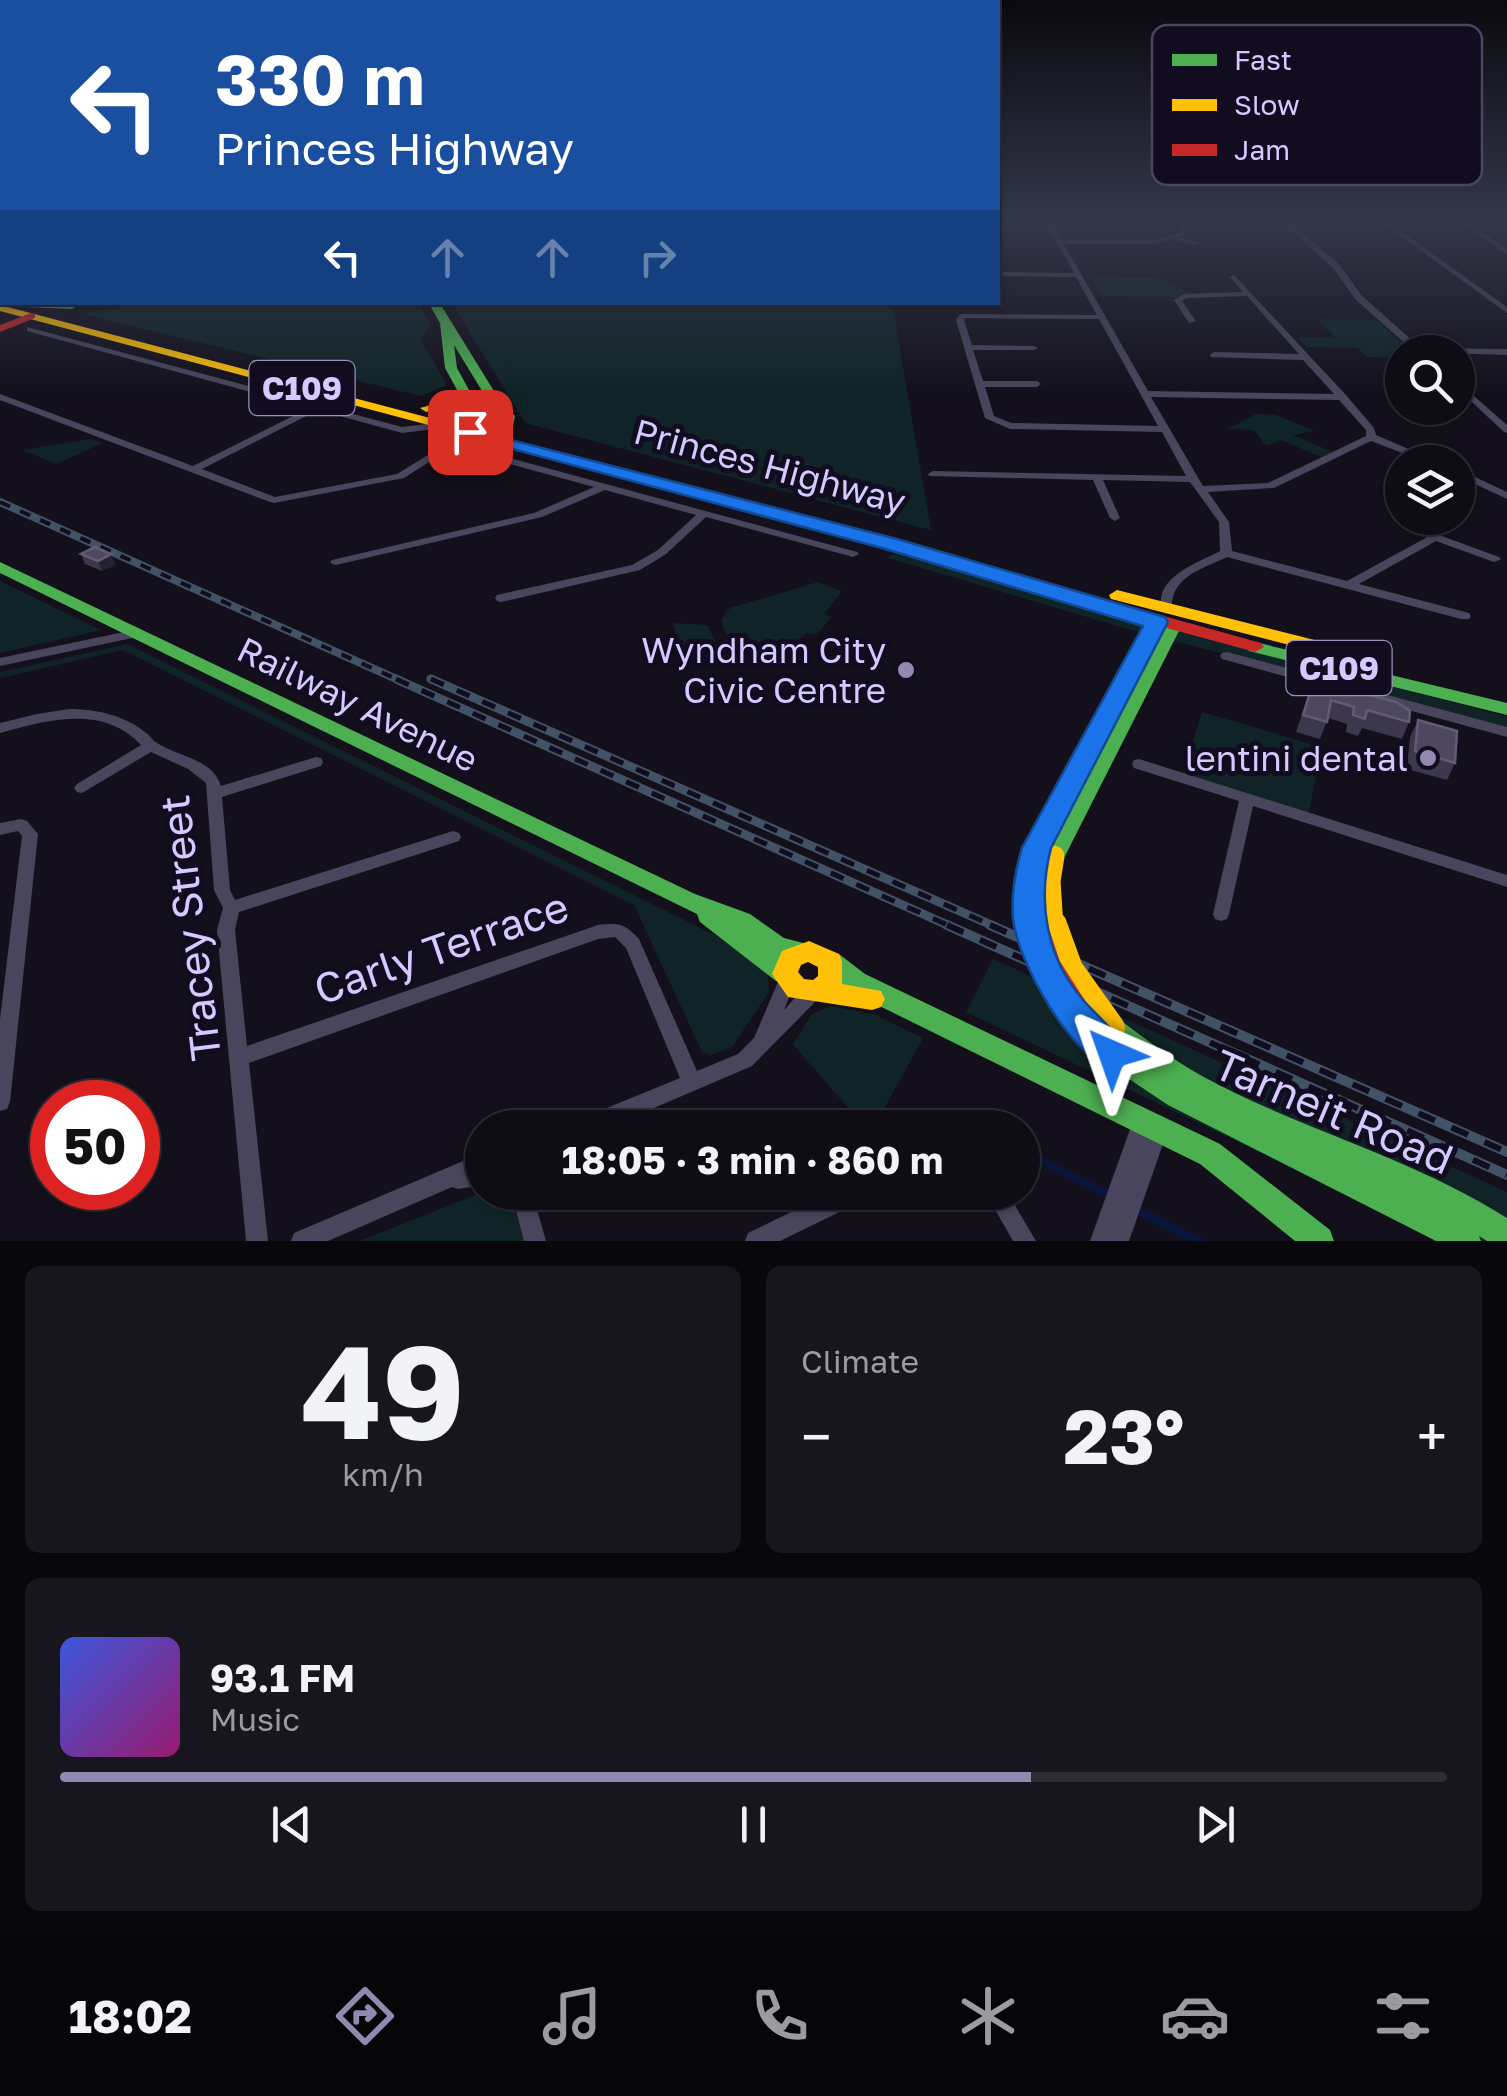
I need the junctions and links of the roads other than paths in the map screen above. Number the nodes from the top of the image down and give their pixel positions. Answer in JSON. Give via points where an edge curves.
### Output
{"nodes":[{"id":1,"x":1080,"y":279,"type":"edge"},
{"id":2,"x":1236,"y":279,"type":"edge"},
{"id":3,"x":1345,"y":279,"type":"edge"},
{"id":4,"x":1463,"y":279,"type":"edge"},
{"id":5,"x":1249,"y":294,"type":"junction"},
{"id":6,"x":435,"y":305,"type":"edge"},
{"id":7,"x":1507,"y":311,"type":"edge"},
{"id":8,"x":25,"y":313,"type":"edge"},
{"id":9,"x":1102,"y":318,"type":"junction"},
{"id":10,"x":1192,"y":322,"type":"dead end"},
{"id":11,"x":446,"y":324,"type":"junction"},
{"id":12,"x":1402,"y":335,"type":"edge"},
{"id":13,"x":970,"y":347,"type":"junction"},
{"id":14,"x":1034,"y":348,"type":"dead end"},
{"id":15,"x":141,"y":352,"type":"junction"},
{"id":16,"x":1475,"y":352,"type":"edge"},
{"id":17,"x":1507,"y":352,"type":"edge"},
{"id":18,"x":1214,"y":355,"type":"dead end"},
{"id":19,"x":1305,"y":356,"type":"junction"},
{"id":20,"x":981,"y":384,"type":"junction"},
{"id":21,"x":1037,"y":384,"type":"dead end"},
{"id":22,"x":1147,"y":394,"type":"junction"},
{"id":23,"x":0,"y":396,"type":"edge"},
{"id":24,"x":1251,"y":396,"type":"junction"},
{"id":25,"x":1343,"y":397,"type":"junction"},
{"id":26,"x":494,"y":398,"type":"junction"},
{"id":27,"x":468,"y":399,"type":"junction"},
{"id":28,"x":1475,"y":401,"type":"edge"},
{"id":29,"x":317,"y":407,"type":"junction"},
{"id":30,"x":426,"y":408,"type":"junction"},
{"id":31,"x":1260,"y":408,"type":"dead end"},
{"id":32,"x":507,"y":428,"type":"junction"},
{"id":33,"x":1166,"y":429,"type":"junction"},
{"id":34,"x":1507,"y":430,"type":"edge"},
{"id":35,"x":462,"y":434,"type":"junction"},
{"id":36,"x":1371,"y":437,"type":"junction"},
{"id":37,"x":1391,"y":445,"type":"edge"},
{"id":38,"x":193,"y":470,"type":"junction"},
{"id":39,"x":933,"y":474,"type":"dead end"},
{"id":40,"x":1097,"y":478,"type":"junction"},
{"id":41,"x":1193,"y":479,"type":"junction"},
{"id":42,"x":1475,"y":480,"type":"edge"},
{"id":43,"x":606,"y":486,"type":"junction"},
{"id":44,"x":1204,"y":489,"type":"junction"},
{"id":45,"x":720,"y":494,"type":"junction"},
{"id":46,"x":1507,"y":496,"type":"edge"},
{"id":47,"x":686,"y":499,"type":"junction"},
{"id":48,"x":707,"y":514,"type":"junction"},
{"id":49,"x":1115,"y":518,"type":"dead end"},
{"id":50,"x":1226,"y":553,"type":"junction"},
{"id":51,"x":853,"y":554,"type":"dead end"},
{"id":52,"x":1495,"y":559,"type":"dead end"},
{"id":53,"x":336,"y":562,"type":"dead end"},
{"id":54,"x":0,"y":567,"type":"edge"},
{"id":55,"x":1347,"y":586,"type":"junction"},
{"id":56,"x":502,"y":598,"type":"dead end"},
{"id":57,"x":1465,"y":616,"type":"dead end"},
{"id":58,"x":1165,"y":619,"type":"junction"},
{"id":59,"x":132,"y":631,"type":"junction"},
{"id":60,"x":1226,"y":656,"type":"dead end"},
{"id":61,"x":0,"y":662,"type":"edge"},
{"id":62,"x":1507,"y":693,"type":"edge"},
{"id":63,"x":1507,"y":709,"type":"edge"},
{"id":64,"x":0,"y":728,"type":"edge"},
{"id":65,"x":1507,"y":732,"type":"edge"},
{"id":66,"x":150,"y":746,"type":"junction"},
{"id":67,"x":316,"y":762,"type":"dead end"},
{"id":68,"x":1139,"y":764,"type":"dead end"},
{"id":69,"x":82,"y":788,"type":"dead end"},
{"id":70,"x":216,"y":793,"type":"junction"},
{"id":71,"x":1247,"y":799,"type":"junction"},
{"id":72,"x":0,"y":829,"type":"edge"},
{"id":73,"x":454,"y":837,"type":"dead end"},
{"id":74,"x":1046,"y":852,"type":"junction"},
{"id":75,"x":1507,"y":881,"type":"edge"},
{"id":76,"x":688,"y":901,"type":"junction"},
{"id":77,"x":231,"y":908,"type":"junction"},
{"id":78,"x":1221,"y":914,"type":"dead end"},
{"id":79,"x":802,"y":952,"type":"junction"},
{"id":80,"x":9,"y":955,"type":"edge"},
{"id":81,"x":830,"y":961,"type":"junction"},
{"id":82,"x":786,"y":977,"type":"junction"},
{"id":83,"x":817,"y":991,"type":"junction"},
{"id":84,"x":921,"y":1012,"type":"junction"},
{"id":85,"x":758,"y":1048,"type":"junction"},
{"id":86,"x":240,"y":1056,"type":"junction"},
{"id":87,"x":692,"y":1083,"type":"junction"},
{"id":88,"x":0,"y":1102,"type":"edge"},
{"id":89,"x":626,"y":1110,"type":"edge"},
{"id":90,"x":1151,"y":1124,"type":"junction"},
{"id":91,"x":465,"y":1172,"type":"edge"},
{"id":92,"x":465,"y":1178,"type":"edge"},
{"id":93,"x":450,"y":1180,"type":"junction"},
{"id":94,"x":526,"y":1210,"type":"edge"},
{"id":95,"x":819,"y":1210,"type":"edge"},
{"id":96,"x":1006,"y":1210,"type":"edge"},
{"id":97,"x":1507,"y":1236,"type":"edge"},
{"id":98,"x":257,"y":1241,"type":"edge"},
{"id":99,"x":302,"y":1241,"type":"edge"},
{"id":100,"x":535,"y":1241,"type":"edge"},
{"id":101,"x":756,"y":1241,"type":"edge"},
{"id":102,"x":1024,"y":1241,"type":"edge"},
{"id":103,"x":1101,"y":1241,"type":"edge"},
{"id":104,"x":1118,"y":1241,"type":"edge"},
{"id":105,"x":1318,"y":1241,"type":"edge"},
{"id":106,"x":1466,"y":1241,"type":"edge"}],
"edges":[{"from":1,"to":9,"type":"street"},
{"from":2,"to":5,"type":"street"},
{"from":3,"to":12,"type":"street"},
{"from":4,"to":7,"type":"street"},
{"from":5,"to":10,"type":"street","via":[[1184,296],[1178,300]]},
{"from":5,"to":19,"type":"street"},
{"from":6,"to":11,"type":"main road"},
{"from":8,"to":15,"type":"main road","name":"Princes Highway","number":"C109"},
{"from":8,"to":15,"type":"street"},
{"from":8,"to":30,"type":"main road","name":"Princes Highway","number":"C109"},
{"from":9,"to":13,"type":"street","via":[[964,316]]},
{"from":9,"to":22,"type":"street"},
{"from":11,"to":26,"type":"main road"},
{"from":11,"to":27,"type":"main road","via":[[451,368]]},
{"from":13,"to":14,"type":"street"},
{"from":13,"to":20,"type":"street"},
{"from":15,"to":29,"type":"street"},
{"from":15,"to":35,"type":"main road","name":"Princes Highway","number":"C109"},
{"from":16,"to":17,"type":"street"},
{"from":18,"to":19,"type":"street"},
{"from":19,"to":25,"type":"street"},
{"from":20,"to":21,"type":"street"},
{"from":20,"to":33,"type":"street","via":[[995,424]]},
{"from":22,"to":24,"type":"street"},
{"from":22,"to":33,"type":"street"},
{"from":23,"to":38,"type":"street"},
{"from":24,"to":25,"type":"street"},
{"from":24,"to":31,"type":"street"},
{"from":25,"to":36,"type":"street"},
{"from":26,"to":32,"type":"main road","via":[[508,416]]},
{"from":26,"to":35,"type":"main road","via":[[494,410]]},
{"from":27,"to":30,"type":"main road"},
{"from":27,"to":35,"type":"main road","via":[[474,410]]},
{"from":28,"to":34,"type":"street"},
{"from":29,"to":35,"type":"street","via":[[410,431]]},
{"from":29,"to":38,"type":"street"},
{"from":30,"to":35,"type":"main road","name":"Princes Highway","number":"C109"},
{"from":32,"to":35,"type":"main road","name":"Princes Highway","number":"C109"},
{"from":32,"to":45,"type":"main road","name":"Princes Highway","number":"C109"},
{"from":33,"to":41,"type":"street"},
{"from":35,"to":38,"type":"street","via":[[400,476],[274,500]]},
{"from":35,"to":43,"type":"street"},
{"from":35,"to":47,"type":"main road","name":"Princes Highway","number":"C109"},
{"from":36,"to":37,"type":"street"},
{"from":36,"to":44,"type":"street","via":[[1270,486]]},
{"from":39,"to":40,"type":"street"},
{"from":40,"to":41,"type":"street"},
{"from":40,"to":49,"type":"street"},
{"from":41,"to":44,"type":"street"},
{"from":42,"to":46,"type":"street"},
{"from":43,"to":47,"type":"street"},
{"from":43,"to":53,"type":"street","via":[[538,516]]},
{"from":44,"to":50,"type":"street","via":[[1224,522]]},
{"from":45,"to":47,"type":"main road","name":"Princes Highway","number":"C109"},
{"from":45,"to":48,"type":"street","name":"Princes Highway"},
{"from":45,"to":58,"type":"main road","name":"Princes Highway","number":"C109"},
{"from":47,"to":48,"type":"street"},
{"from":48,"to":51,"type":"street"},
{"from":48,"to":56,"type":"street","name":"Princes Highway","via":[[636,568]]},
{"from":50,"to":55,"type":"street"},
{"from":50,"to":58,"type":"street","via":[[1170,584]]},
{"from":52,"to":55,"type":"street","via":[[1436,537]]},
{"from":54,"to":59,"type":"main road","name":"Railway Avenue"},
{"from":55,"to":57,"type":"street"},
{"from":58,"to":62,"type":"main road","name":"Princes Highway","number":"C109"},
{"from":58,"to":63,"type":"main road","name":"Princes Highway","number":"C109"},
{"from":58,"to":74,"type":"main road","name":"Tarneit Road"},
{"from":59,"to":61,"type":"street"},
{"from":59,"to":76,"type":"main road","name":"Railway Avenue"},
{"from":60,"to":65,"type":"street"},
{"from":64,"to":66,"type":"street","name":"Tracey Street","via":[[85,710],[138,733]]},
{"from":66,"to":69,"type":"street"},
{"from":66,"to":70,"type":"street","name":"Tracey Street","via":[[207,774]]},
{"from":67,"to":70,"type":"street"},
{"from":68,"to":71,"type":"street"},
{"from":70,"to":77,"type":"street","name":"Tracey Street","via":[[222,890]]},
{"from":71,"to":75,"type":"street"},
{"from":71,"to":78,"type":"street"},
{"from":72,"to":80,"type":"street","via":[[20,825],[30,834]]},
{"from":73,"to":77,"type":"street"},
{"from":74,"to":97,"type":"main road","name":"Tarneit Road","bridge":true,"via":[[1052,936],[1080,992],[1159,1068],[1206,1097],[1425,1184]]},
{"from":74,"to":106,"type":"main road","name":"Tarneit Road","bridge":true,"via":[[1027,900],[1034,941],[1052,983],[1088,1031],[1192,1111],[1389,1197]]},
{"from":76,"to":79,"type":"main road","name":"Railway Avenue"},
{"from":76,"to":82,"type":"main road","name":"Railway Avenue"},
{"from":77,"to":86,"type":"street","name":"Tracey Street","via":[[226,930]]},
{"from":79,"to":81,"type":"main road"},
{"from":79,"to":82,"type":"main road","via":[[790,958]]},
{"from":80,"to":88,"type":"street"},
{"from":81,"to":83,"type":"main road","via":[[832,981]]},
{"from":81,"to":84,"type":"main road","via":[[856,982]]},
{"from":82,"to":83,"type":"main road","via":[[798,989]]},
{"from":82,"to":85,"type":"street"},
{"from":83,"to":84,"type":"main road"},
{"from":83,"to":85,"type":"street"},
{"from":84,"to":90,"type":"main road"},
{"from":85,"to":87,"type":"street"},
{"from":86,"to":87,"type":"street","name":"Carly Terrace","via":[[598,932],[620,930],[633,944]]},
{"from":86,"to":98,"type":"street","name":"Tracey Street"},
{"from":87,"to":89,"type":"street"},
{"from":90,"to":103,"type":"street"},
{"from":90,"to":104,"type":"street"},
{"from":90,"to":105,"type":"main road","via":[[1210,1154]]},
{"from":91,"to":93,"type":"street"},
{"from":92,"to":93,"type":"street"},
{"from":93,"to":99,"type":"street"},
{"from":94,"to":100,"type":"street"},
{"from":95,"to":101,"type":"street"},
{"from":96,"to":102,"type":"street"}]}
